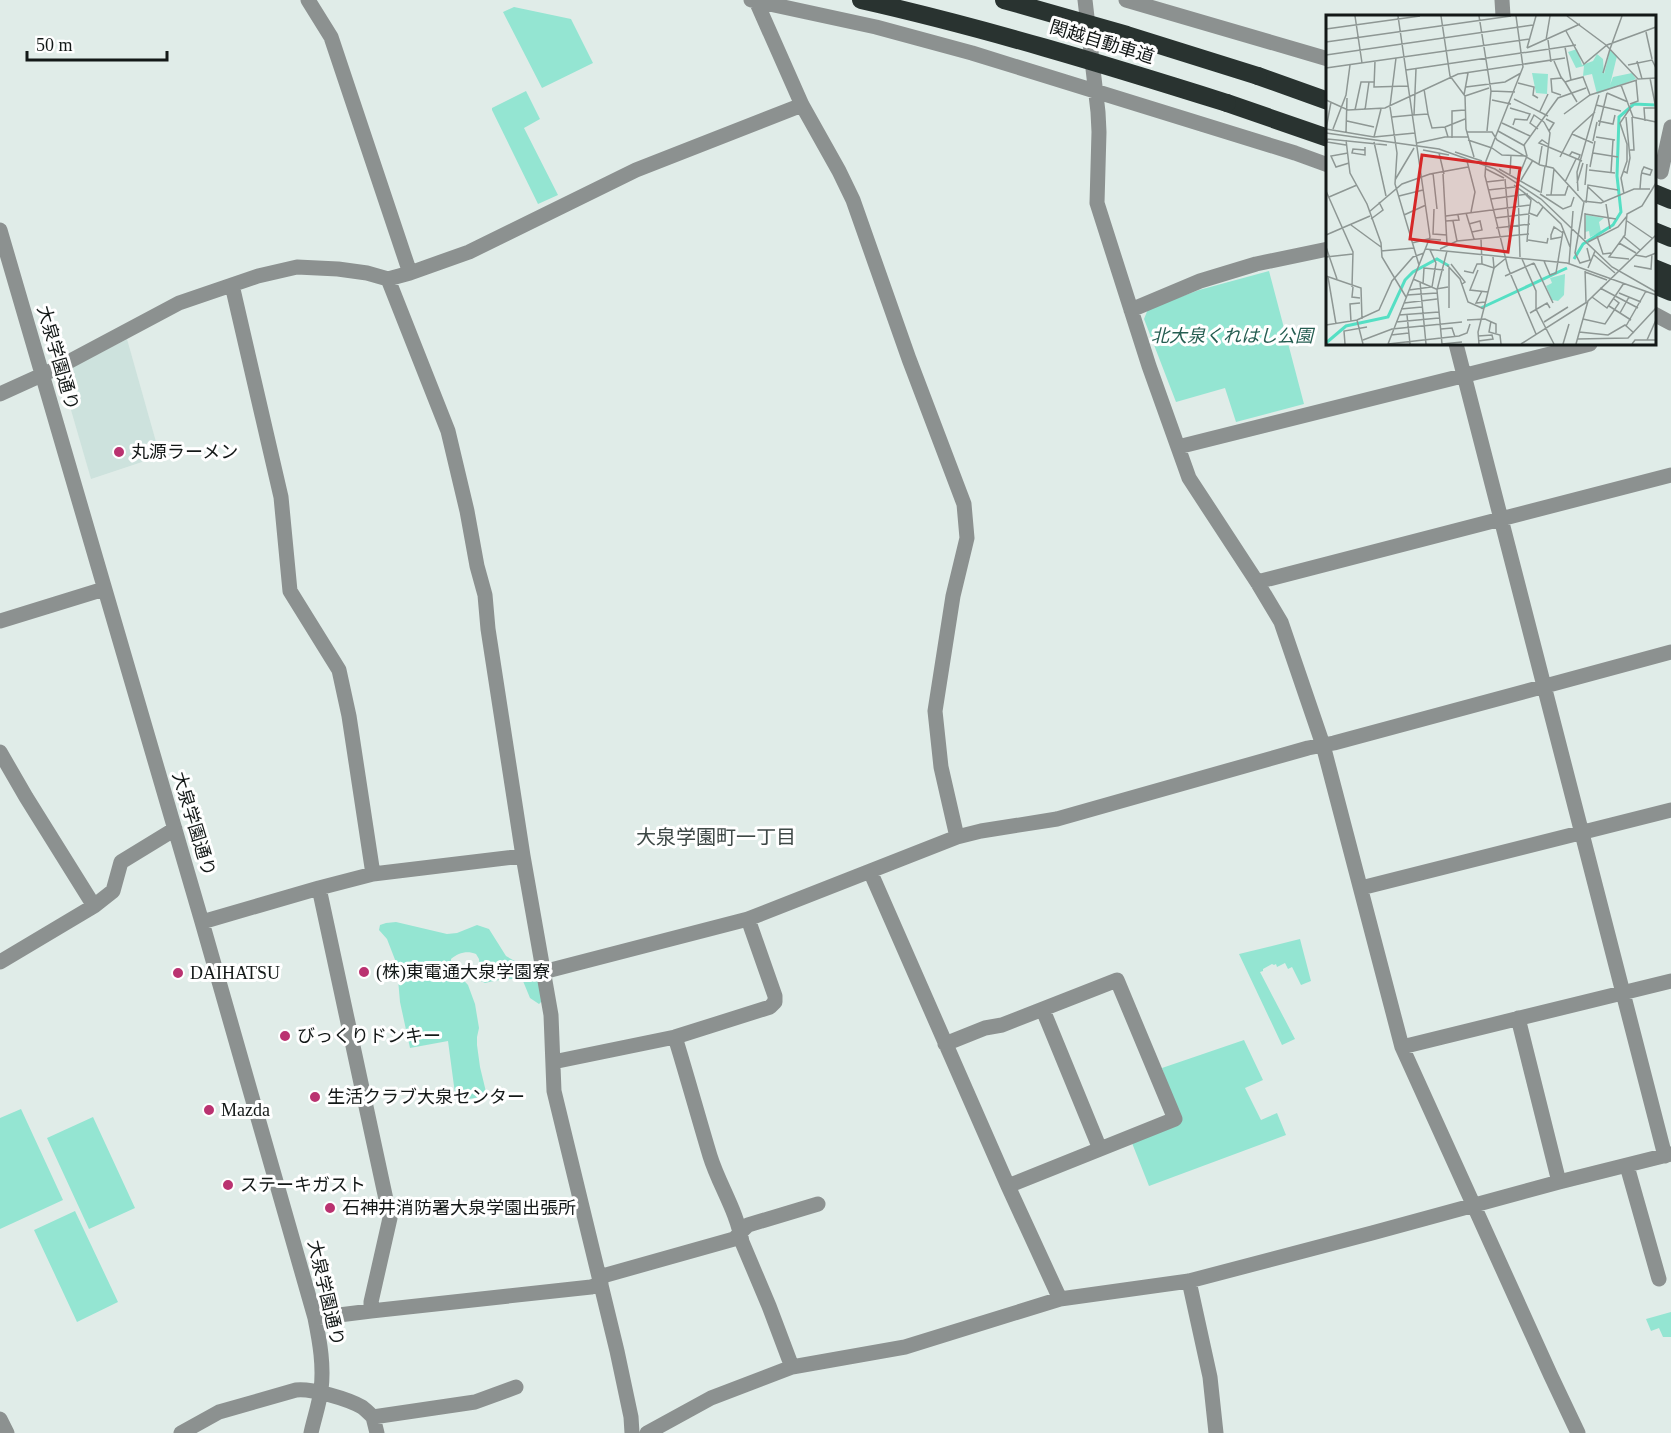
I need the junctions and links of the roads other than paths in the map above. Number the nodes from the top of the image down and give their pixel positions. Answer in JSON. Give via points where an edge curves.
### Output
{"nodes":[{"id":1,"x":309,"y":0,"type":"edge"},
{"id":2,"x":861,"y":0,"type":"edge"},
{"id":3,"x":1004,"y":0,"type":"edge"},
{"id":4,"x":1085,"y":0,"type":"edge"},
{"id":5,"x":1126,"y":0,"type":"edge"},
{"id":6,"x":1502,"y":0,"type":"edge"},
{"id":7,"x":753,"y":1,"type":"edge"},
{"id":8,"x":1503,"y":15,"type":"edge"},
{"id":9,"x":1326,"y":58,"type":"edge"},
{"id":10,"x":1258,"y":76,"type":"junction"},
{"id":11,"x":1095,"y":92,"type":"junction"},
{"id":12,"x":1326,"y":93,"type":"edge"},
{"id":13,"x":1326,"y":100,"type":"edge"},
{"id":14,"x":802,"y":105,"type":"junction"},
{"id":15,"x":1671,"y":127,"type":"edge"},
{"id":16,"x":1326,"y":137,"type":"edge"},
{"id":17,"x":1326,"y":164,"type":"edge"},
{"id":18,"x":1662,"y":172,"type":"edge"},
{"id":19,"x":1656,"y":194,"type":"edge"},
{"id":20,"x":1671,"y":200,"type":"edge"},
{"id":21,"x":0,"y":230,"type":"edge"},
{"id":22,"x":1656,"y":232,"type":"edge"},
{"id":23,"x":1671,"y":238,"type":"edge"},
{"id":24,"x":1326,"y":249,"type":"edge"},
{"id":25,"x":1656,"y":269,"type":"edge"},
{"id":26,"x":410,"y":273,"type":"junction"},
{"id":27,"x":1671,"y":275,"type":"edge"},
{"id":28,"x":388,"y":279,"type":"junction"},
{"id":29,"x":232,"y":285,"type":"junction"},
{"id":30,"x":1656,"y":286,"type":"edge"},
{"id":31,"x":1671,"y":292,"type":"edge"},
{"id":32,"x":1131,"y":310,"type":"junction"},
{"id":33,"x":1656,"y":316,"type":"edge"},
{"id":34,"x":1671,"y":323,"type":"edge"},
{"id":35,"x":1456,"y":345,"type":"edge"},
{"id":36,"x":1586,"y":345,"type":"edge"},
{"id":37,"x":43,"y":374,"type":"junction"},
{"id":38,"x":1465,"y":374,"type":"junction"},
{"id":39,"x":0,"y":394,"type":"edge"},
{"id":40,"x":1178,"y":447,"type":"junction"},
{"id":41,"x":1671,"y":475,"type":"edge"},
{"id":42,"x":1501,"y":519,"type":"junction"},
{"id":43,"x":1257,"y":582,"type":"junction"},
{"id":44,"x":104,"y":589,"type":"junction"},
{"id":45,"x":0,"y":621,"type":"edge"},
{"id":46,"x":1671,"y":652,"type":"edge"},
{"id":47,"x":1543,"y":686,"type":"junction"},
{"id":48,"x":1323,"y":745,"type":"junction"},
{"id":49,"x":0,"y":752,"type":"edge"},
{"id":50,"x":1671,"y":810,"type":"edge"},
{"id":51,"x":175,"y":829,"type":"junction"},
{"id":52,"x":1581,"y":832,"type":"junction"},
{"id":53,"x":957,"y":837,"type":"junction"},
{"id":54,"x":523,"y":856,"type":"junction"},
{"id":55,"x":870,"y":872,"type":"junction"},
{"id":56,"x":373,"y":874,"type":"junction"},
{"id":57,"x":320,"y":888,"type":"junction"},
{"id":58,"x":1361,"y":888,"type":"junction"},
{"id":59,"x":94,"y":906,"type":"junction"},
{"id":60,"x":748,"y":919,"type":"junction"},
{"id":61,"x":202,"y":922,"type":"junction"},
{"id":62,"x":0,"y":962,"type":"edge"},
{"id":63,"x":543,"y":972,"type":"junction"},
{"id":64,"x":1671,"y":981,"type":"edge"},
{"id":65,"x":1623,"y":993,"type":"junction"},
{"id":66,"x":1043,"y":1010,"type":"junction"},
{"id":67,"x":1518,"y":1018,"type":"junction"},
{"id":68,"x":675,"y":1037,"type":"junction"},
{"id":69,"x":945,"y":1044,"type":"junction"},
{"id":70,"x":1402,"y":1047,"type":"junction"},
{"id":71,"x":553,"y":1062,"type":"junction"},
{"id":72,"x":1100,"y":1149,"type":"junction"},
{"id":73,"x":1668,"y":1155,"type":"edge"},
{"id":74,"x":1627,"y":1166,"type":"junction"},
{"id":75,"x":1559,"y":1182,"type":"junction"},
{"id":76,"x":1008,"y":1186,"type":"junction"},
{"id":77,"x":818,"y":1204,"type":"dead end"},
{"id":78,"x":1474,"y":1204,"type":"junction"},
{"id":79,"x":740,"y":1232,"type":"junction"},
{"id":80,"x":1659,"y":1279,"type":"dead end"},
{"id":81,"x":600,"y":1281,"type":"junction"},
{"id":82,"x":1189,"y":1281,"type":"junction"},
{"id":83,"x":1060,"y":1299,"type":"junction"},
{"id":84,"x":371,"y":1311,"type":"junction"},
{"id":85,"x":315,"y":1318,"type":"junction"},
{"id":86,"x":792,"y":1367,"type":"junction"},
{"id":87,"x":516,"y":1387,"type":"dead end"},
{"id":88,"x":321,"y":1392,"type":"junction"},
{"id":89,"x":373,"y":1417,"type":"junction"},
{"id":90,"x":0,"y":1419,"type":"edge"},
{"id":91,"x":7,"y":1433,"type":"edge"},
{"id":92,"x":181,"y":1433,"type":"edge"},
{"id":93,"x":311,"y":1433,"type":"edge"},
{"id":94,"x":377,"y":1433,"type":"edge"},
{"id":95,"x":632,"y":1433,"type":"edge"},
{"id":96,"x":647,"y":1433,"type":"edge"},
{"id":97,"x":1216,"y":1433,"type":"edge"},
{"id":98,"x":1578,"y":1433,"type":"edge"}],
"edges":[{"from":1,"to":26,"type":"street","via":[[331,38]]},
{"from":2,"to":16,"type":"highway","name":"関越自動車道","bridge":true,"via":[[1130,72]]},
{"from":3,"to":10,"type":"highway","name":"関越自動車道","bridge":true},
{"from":4,"to":11,"type":"street"},
{"from":5,"to":9,"type":"street"},
{"from":6,"to":8,"type":"street"},
{"from":7,"to":11,"type":"street","via":[[897,33]]},
{"from":7,"to":14,"type":"street"},
{"from":10,"to":12,"type":"highway"},
{"from":10,"to":13,"type":"highway","name":"関越自動車道"},
{"from":11,"to":17,"type":"street"},
{"from":11,"to":32,"type":"street","via":[[1100,132],[1097,203]]},
{"from":14,"to":26,"type":"street","via":[[636,170],[469,252]]},
{"from":14,"to":53,"type":"street","via":[[853,200],[964,504],[967,538],[953,596],[935,711],[941,767]]},
{"from":15,"to":18,"type":"street"},
{"from":19,"to":20,"type":"highway"},
{"from":21,"to":37,"type":"street","name":"大泉学園通り"},
{"from":22,"to":23,"type":"highway"},
{"from":24,"to":32,"type":"street","via":[[1200,281]]},
{"from":25,"to":27,"type":"highway"},
{"from":26,"to":28,"type":"street"},
{"from":28,"to":29,"type":"street","via":[[348,270],[297,267]]},
{"from":28,"to":54,"type":"street","via":[[451,442],[485,595]]},
{"from":29,"to":37,"type":"street","via":[[179,303]]},
{"from":29,"to":56,"type":"street","via":[[281,497],[290,591],[339,670]]},
{"from":30,"to":31,"type":"highway"},
{"from":32,"to":40,"type":"street"},
{"from":33,"to":34,"type":"street"},
{"from":35,"to":38,"type":"street"},
{"from":36,"to":38,"type":"street"},
{"from":37,"to":39,"type":"street"},
{"from":37,"to":44,"type":"street","name":"大泉学園通り"},
{"from":38,"to":40,"type":"street"},
{"from":38,"to":42,"type":"street"},
{"from":40,"to":43,"type":"street","via":[[1189,478]]},
{"from":41,"to":42,"type":"street"},
{"from":42,"to":43,"type":"street"},
{"from":42,"to":47,"type":"street"},
{"from":43,"to":48,"type":"street","via":[[1281,622]]},
{"from":44,"to":45,"type":"street"},
{"from":44,"to":51,"type":"street","name":"大泉学園通り"},
{"from":46,"to":47,"type":"street"},
{"from":47,"to":48,"type":"street"},
{"from":47,"to":52,"type":"street"},
{"from":48,"to":53,"type":"street","via":[[1057,819]]},
{"from":48,"to":58,"type":"street"},
{"from":49,"to":59,"type":"street"},
{"from":50,"to":52,"type":"street"},
{"from":51,"to":59,"type":"street","via":[[121,862],[112,891]]},
{"from":51,"to":61,"type":"street","name":"大泉学園通り"},
{"from":52,"to":58,"type":"street"},
{"from":52,"to":65,"type":"street"},
{"from":53,"to":55,"type":"street"},
{"from":54,"to":56,"type":"street"},
{"from":54,"to":63,"type":"street"},
{"from":55,"to":60,"type":"street"},
{"from":55,"to":69,"type":"street"},
{"from":56,"to":57,"type":"street"},
{"from":57,"to":61,"type":"street"},
{"from":57,"to":84,"type":"street","via":[[390,1218]]},
{"from":58,"to":70,"type":"street"},
{"from":59,"to":62,"type":"street"},
{"from":60,"to":63,"type":"street"},
{"from":60,"to":68,"type":"street","via":[[775,1002],[771,1007]]},
{"from":61,"to":85,"type":"street","name":"大泉学園通り"},
{"from":63,"to":71,"type":"street","via":[[551,1015]]},
{"from":64,"to":65,"type":"street"},
{"from":65,"to":67,"type":"street"},
{"from":65,"to":73,"type":"street"},
{"from":66,"to":69,"type":"street"},
{"from":66,"to":72,"type":"street"},
{"from":66,"to":72,"type":"street","via":[[1117,980],[1166,1098],[1174,1119]]},
{"from":67,"to":70,"type":"street"},
{"from":67,"to":75,"type":"street"},
{"from":68,"to":71,"type":"street"},
{"from":68,"to":79,"type":"street","via":[[711,1158]]},
{"from":69,"to":76,"type":"street"},
{"from":70,"to":78,"type":"street"},
{"from":71,"to":81,"type":"street","via":[[554,1090]]},
{"from":72,"to":76,"type":"street"},
{"from":73,"to":74,"type":"street"},
{"from":74,"to":75,"type":"street"},
{"from":74,"to":80,"type":"street"},
{"from":75,"to":78,"type":"street"},
{"from":76,"to":83,"type":"street"},
{"from":77,"to":79,"type":"street","via":[[748,1225]]},
{"from":78,"to":82,"type":"street"},
{"from":78,"to":98,"type":"street"},
{"from":79,"to":81,"type":"street","via":[[734,1239]]},
{"from":79,"to":86,"type":"street"},
{"from":81,"to":84,"type":"street","via":[[591,1287]]},
{"from":81,"to":95,"type":"street"},
{"from":82,"to":83,"type":"street"},
{"from":82,"to":97,"type":"street"},
{"from":83,"to":86,"type":"street","via":[[905,1347]]},
{"from":84,"to":85,"type":"street"},
{"from":85,"to":88,"type":"street","name":"大泉学園通り","via":[[322,1354]]},
{"from":86,"to":96,"type":"street","via":[[711,1398]]},
{"from":87,"to":89,"type":"street","via":[[475,1402]]},
{"from":88,"to":89,"type":"street","via":[[362,1407]]},
{"from":88,"to":92,"type":"street","via":[[288,1392],[219,1412]]},
{"from":88,"to":93,"type":"street","name":"大泉学園通り"},
{"from":89,"to":94,"type":"street"},
{"from":90,"to":91,"type":"street"}]}
